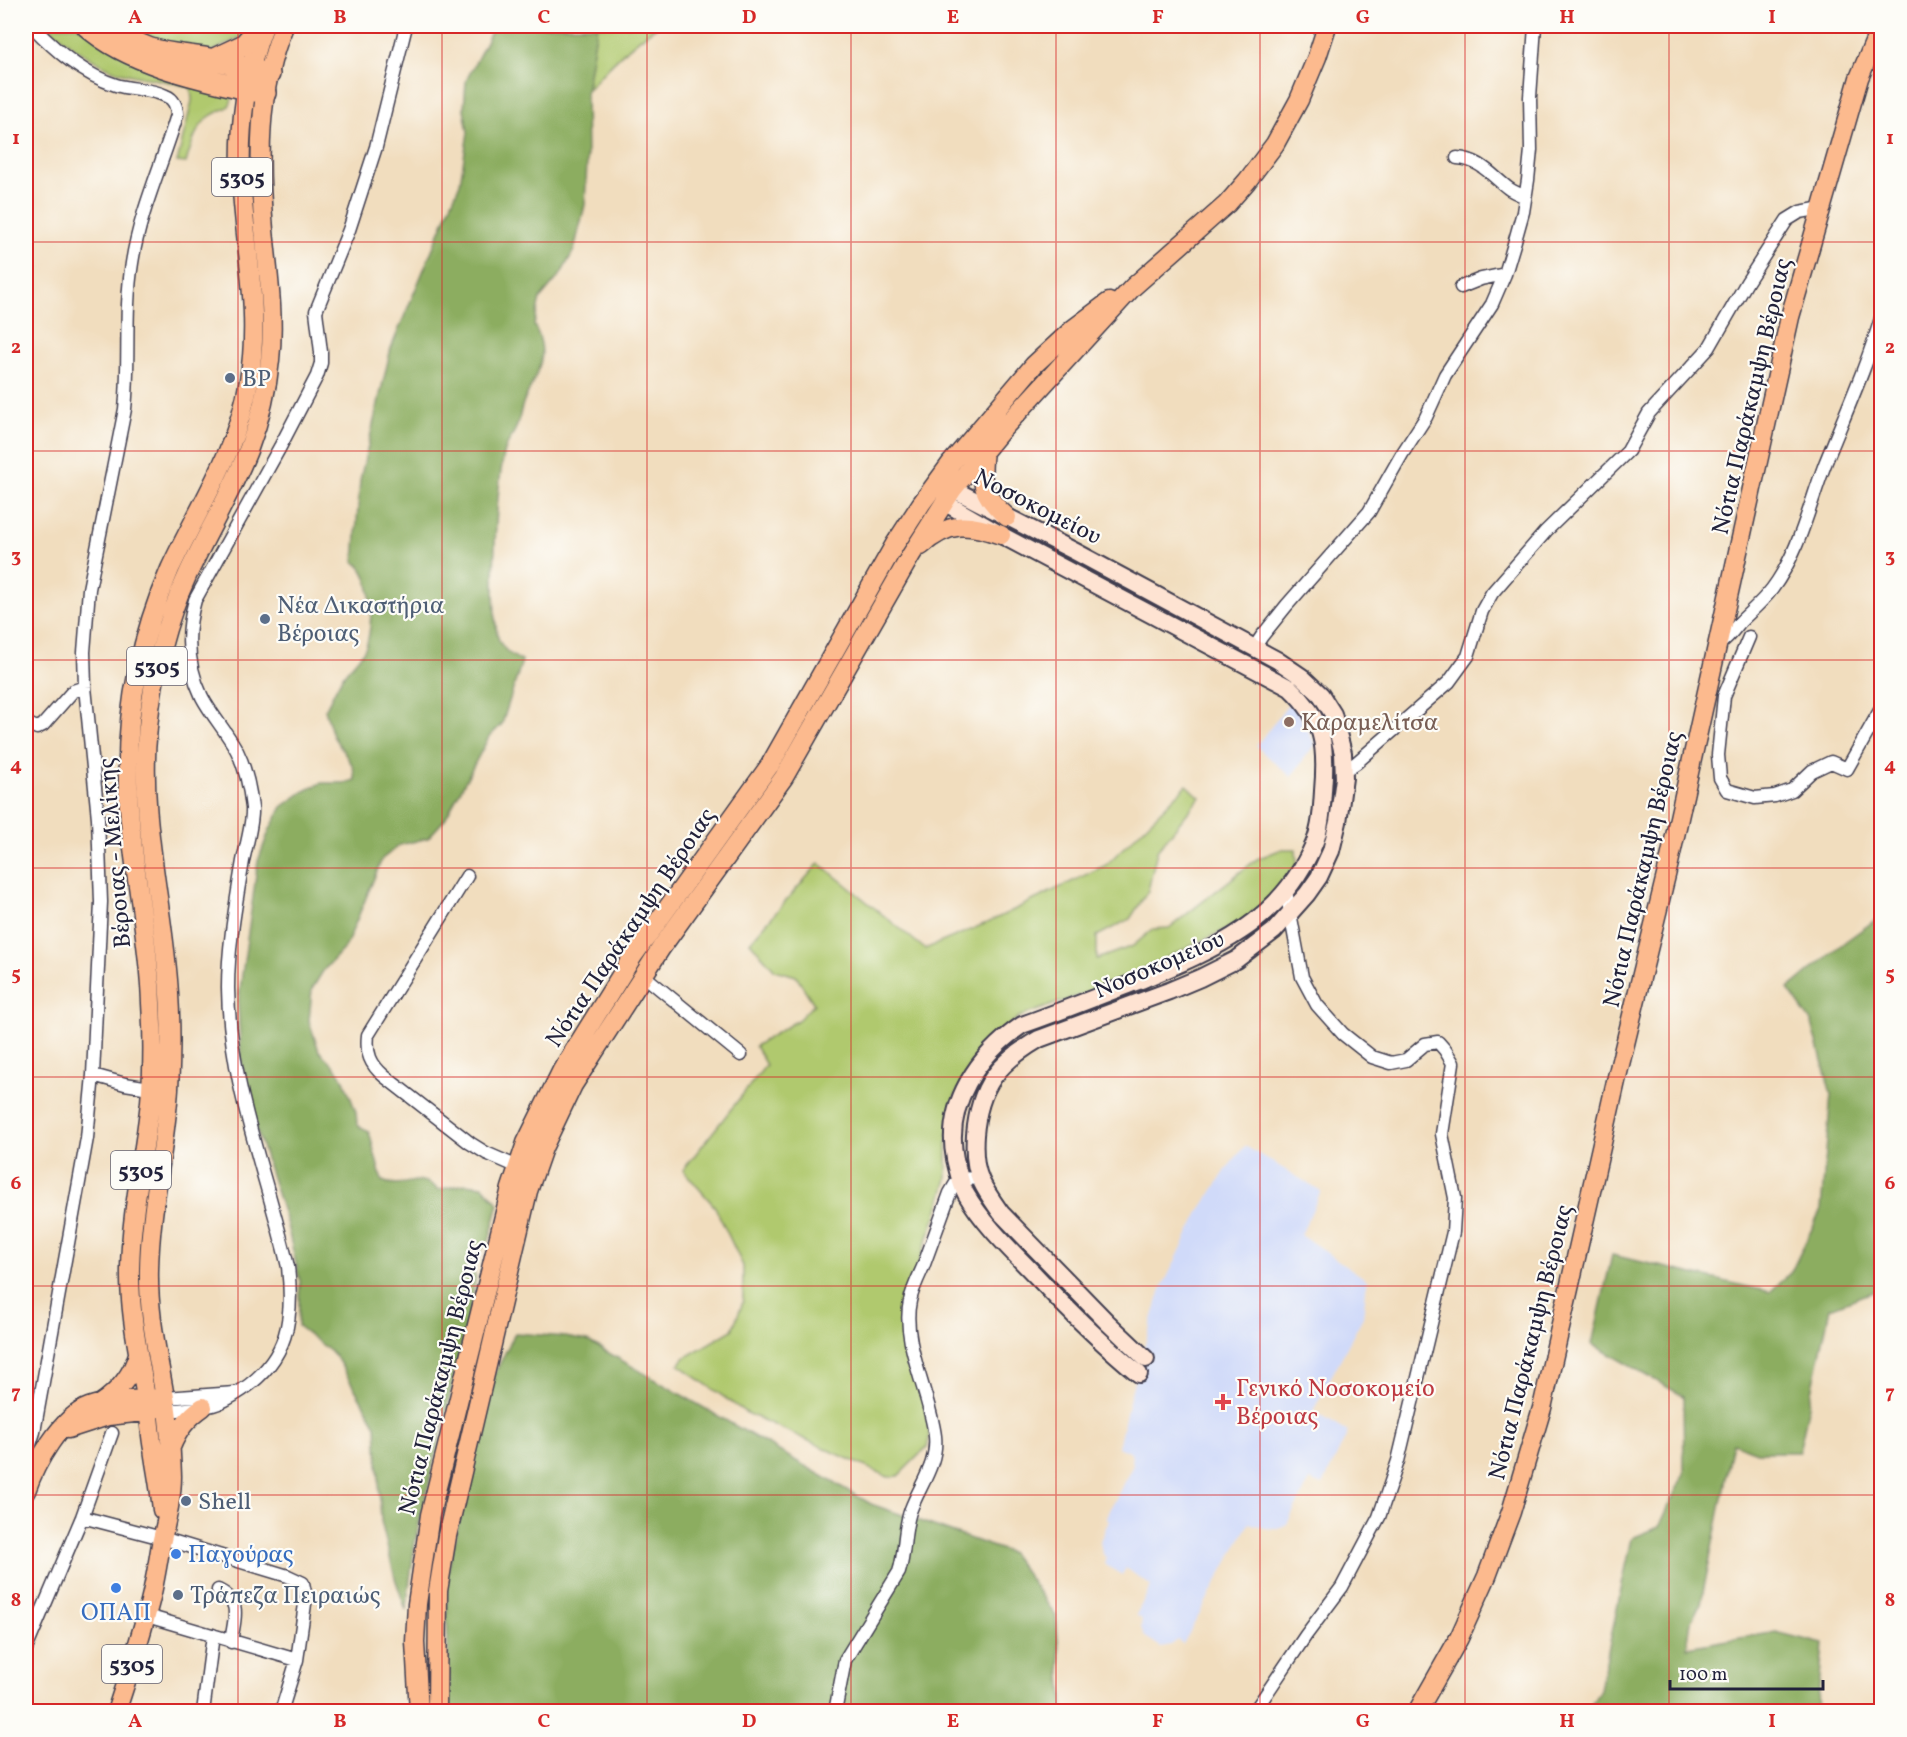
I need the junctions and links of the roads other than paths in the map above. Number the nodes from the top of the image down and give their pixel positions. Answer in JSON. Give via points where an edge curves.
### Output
{"nodes":[{"id":1,"x":32,"y":26,"type":"edge"},
{"id":2,"x":87,"y":26,"type":"edge"},
{"id":3,"x":117,"y":26,"type":"edge"},
{"id":4,"x":262,"y":26,"type":"edge"},
{"id":5,"x":284,"y":26,"type":"edge"},
{"id":6,"x":406,"y":26,"type":"edge"},
{"id":7,"x":1327,"y":26,"type":"edge"},
{"id":8,"x":1535,"y":26,"type":"edge"},
{"id":9,"x":1881,"y":26,"type":"edge"},
{"id":10,"x":214,"y":59,"type":"junction"},
{"id":11,"x":258,"y":81,"type":"junction"},
{"id":12,"x":1457,"y":158,"type":"dead end"},
{"id":13,"x":1525,"y":197,"type":"junction"},
{"id":14,"x":1822,"y":208,"type":"junction"},
{"id":15,"x":1505,"y":274,"type":"junction"},
{"id":16,"x":1133,"y":287,"type":"junction"},
{"id":17,"x":1461,"y":287,"type":"dead end"},
{"id":18,"x":1881,"y":315,"type":"edge"},
{"id":19,"x":984,"y":451,"type":"junction"},
{"id":20,"x":944,"y":491,"type":"junction"},
{"id":21,"x":1004,"y":526,"type":"junction"},
{"id":22,"x":911,"y":555,"type":"junction"},
{"id":23,"x":1749,"y":637,"type":"dead end"},
{"id":24,"x":1718,"y":645,"type":"junction"},
{"id":25,"x":1254,"y":648,"type":"junction"},
{"id":26,"x":86,"y":687,"type":"junction"},
{"id":27,"x":1881,"y":707,"type":"edge"},
{"id":28,"x":26,"y":723,"type":"edge"},
{"id":29,"x":1344,"y":771,"type":"junction"},
{"id":30,"x":467,"y":876,"type":"dead end"},
{"id":31,"x":1286,"y":891,"type":"junction"},
{"id":32,"x":1290,"y":914,"type":"junction"},
{"id":33,"x":643,"y":975,"type":"junction"},
{"id":34,"x":741,"y":1055,"type":"dead end"},
{"id":35,"x":93,"y":1075,"type":"junction"},
{"id":36,"x":160,"y":1090,"type":"junction"},
{"id":37,"x":518,"y":1167,"type":"junction"},
{"id":38,"x":959,"y":1179,"type":"junction"},
{"id":39,"x":980,"y":1179,"type":"junction"},
{"id":40,"x":138,"y":1354,"type":"junction"},
{"id":41,"x":236,"y":1393,"type":"junction"},
{"id":42,"x":157,"y":1405,"type":"junction"},
{"id":43,"x":203,"y":1407,"type":"junction"},
{"id":44,"x":106,"y":1418,"type":"junction"},
{"id":45,"x":152,"y":1447,"type":"junction"},
{"id":46,"x":171,"y":1448,"type":"junction"},
{"id":47,"x":26,"y":1457,"type":"edge"},
{"id":48,"x":26,"y":1491,"type":"edge"},
{"id":49,"x":82,"y":1517,"type":"junction"},
{"id":50,"x":163,"y":1534,"type":"junction"},
{"id":51,"x":218,"y":1590,"type":"dead end"},
{"id":52,"x":147,"y":1616,"type":"junction"},
{"id":53,"x":213,"y":1635,"type":"junction"},
{"id":54,"x":231,"y":1642,"type":"junction"},
{"id":55,"x":26,"y":1649,"type":"edge"},
{"id":56,"x":297,"y":1660,"type":"junction"},
{"id":57,"x":116,"y":1712,"type":"edge"},
{"id":58,"x":203,"y":1712,"type":"edge"},
{"id":59,"x":281,"y":1712,"type":"edge"},
{"id":60,"x":419,"y":1712,"type":"edge"},
{"id":61,"x":437,"y":1712,"type":"edge"},
{"id":62,"x":835,"y":1712,"type":"edge"},
{"id":63,"x":1254,"y":1712,"type":"edge"},
{"id":64,"x":1417,"y":1712,"type":"edge"}],
"edges":[{"from":1,"to":26,"type":"street","via":[[51,45],[99,79],[167,96],[177,108],[140,223],[132,263],[126,304],[128,383],[89,589],[84,652]]},
{"from":2,"to":11,"type":"highway","via":[[109,44],[162,65]]},
{"from":3,"to":10,"type":"highway","via":[[136,44],[181,56]]},
{"from":4,"to":10,"type":"highway","via":[[244,45]]},
{"from":4,"to":11,"type":"main road","name":"Βέροιας - Μελίκης","number":"5305"},
{"from":5,"to":11,"type":"main road","name":"Βέροιας - Μελίκης","number":"5305"},
{"from":6,"to":41,"type":"street","via":[[349,230],[316,311],[321,352],[317,376],[195,600],[191,616],[189,654],[196,680],[212,715],[237,751],[252,809],[234,916],[229,1016],[232,1050],[281,1238],[291,1292],[288,1327],[276,1355],[266,1371]]},
{"from":7,"to":16,"type":"main road","name":"Νότια Παράκαμψη Βέροιας","via":[[1299,100],[1275,144],[1227,204]]},
{"from":8,"to":13,"type":"street","via":[[1531,150]]},
{"from":9,"to":14,"type":"main road","name":"Νότια Παράκαμψη Βέροιας","via":[[1859,78]]},
{"from":10,"to":11,"type":"highway"},
{"from":11,"to":36,"type":"main road","name":"Βέροιας - Μελίκης","number":"5305","via":[[241,173],[252,294],[249,381],[232,444],[152,615],[137,671],[129,731],[129,809]]},
{"from":12,"to":13,"type":"street","via":[[1487,169],[1509,189]]},
{"from":13,"to":15,"type":"street"},
{"from":14,"to":24,"type":"main road","name":"Νότια Παράκαμψη Βέροιας","via":[[1790,318]]},
{"from":14,"to":29,"type":"street","via":[[1800,212],[1787,220],[1709,348],[1649,412],[1628,451],[1546,531],[1492,593],[1468,656],[1449,682]]},
{"from":15,"to":17,"type":"street"},
{"from":15,"to":25,"type":"street","via":[[1369,512]]},
{"from":16,"to":19,"type":"main road","name":"Νότια Παράκαμψη Βέροιας"},
{"from":16,"to":20,"type":"main road","name":"Νότια Παράκαμψη Βέροιας","via":[[1120,292],[1073,329],[1034,365]]},
{"from":18,"to":24,"type":"street","via":[[1785,568],[1755,609]]},
{"from":19,"to":20,"type":"main road","name":"Νότια Παράκαμψη Βέροιας"},
{"from":19,"to":21,"type":"main road","via":[[984,492]]},
{"from":20,"to":21,"type":"street"},
{"from":20,"to":22,"type":"main road","name":"Νότια Παράκαμψη Βέροιας"},
{"from":20,"to":37,"type":"main road","name":"Νότια Παράκαμψη Βέροιας","via":[[895,544],[770,765],[633,956],[562,1070]]},
{"from":21,"to":22,"type":"main road","via":[[952,527],[940,531]]},
{"from":21,"to":25,"type":"street","name":"Νοσοκομείου"},
{"from":21,"to":31,"type":"street","name":"Νοσοκομείου","via":[[1290,688],[1306,703],[1323,740],[1322,814],[1315,842]]},
{"from":22,"to":33,"type":"main road","name":"Νότια Παράκαμψη Βέροιας","via":[[784,777]]},
{"from":23,"to":27,"type":"street","via":[[1724,696],[1718,755],[1720,778],[1727,790],[1755,798],[1774,796],[1792,790],[1812,771],[1831,762],[1847,769]]},
{"from":24,"to":64,"type":"main road","name":"Νότια Παράκαμψη Βέροιας","via":[[1542,1408],[1487,1576],[1460,1638]]},
{"from":25,"to":29,"type":"street","name":"Νοσοκομείου","via":[[1302,677],[1321,695],[1333,714]]},
{"from":26,"to":28,"type":"street","via":[[73,691],[43,725],[37,728]]},
{"from":26,"to":35,"type":"street","via":[[101,902]]},
{"from":29,"to":32,"type":"street","name":"Νοσοκομείου","via":[[1331,851],[1308,894]]},
{"from":30,"to":37,"type":"street","via":[[368,1035],[366,1048],[375,1069],[470,1143]]},
{"from":31,"to":32,"type":"street"},
{"from":31,"to":38,"type":"street","name":"Νοσοκομείου","via":[[1237,936],[1200,956],[1022,1025],[1002,1039],[976,1068],[958,1105],[953,1127]]},
{"from":32,"to":39,"type":"street","name":"Νοσοκομείου","via":[[1274,932],[1236,960],[1025,1047],[991,1079],[980,1100],[975,1143]]},
{"from":32,"to":63,"type":"street","via":[[1302,977],[1317,1005],[1342,1034],[1372,1056],[1391,1063],[1406,1060],[1425,1044],[1438,1042],[1446,1050],[1453,1063],[1442,1134],[1455,1198],[1445,1268],[1398,1461],[1379,1516],[1342,1587]]},
{"from":33,"to":34,"type":"street"},
{"from":33,"to":61,"type":"main road","name":"Νότια Παράκαμψη Βέροιας","via":[[573,1085],[528,1191],[447,1536],[438,1591]]},
{"from":35,"to":36,"type":"street"},
{"from":35,"to":47,"type":"street","via":[[87,1138],[34,1432]]},
{"from":36,"to":40,"type":"main road","name":"Βέροιας - Μελίκης","number":"5305","via":[[131,1250],[130,1294]]},
{"from":36,"to":42,"type":"main road","name":"Βέροιας - Μελίκης","number":"5305","via":[[149,1271]]},
{"from":37,"to":60,"type":"main road","name":"Νότια Παράκαμψη Βέροιας","via":[[430,1515],[417,1604]]},
{"from":38,"to":39,"type":"street"},
{"from":38,"to":39,"type":"street","name":"Νοσοκομείου","via":[[981,1216],[1074,1315],[1114,1354],[1142,1367],[1107,1322],[1001,1213]]},
{"from":38,"to":62,"type":"street","via":[[909,1302],[909,1327],[936,1438],[932,1463],[910,1509],[899,1572],[845,1660]]},
{"from":40,"to":42,"type":"main road","name":"Βέροιας - Μελίκης","number":"5305"},
{"from":40,"to":44,"type":"main road","via":[[128,1378],[112,1396]]},
{"from":41,"to":42,"type":"street"},
{"from":41,"to":43,"type":"street"},
{"from":42,"to":43,"type":"street"},
{"from":42,"to":44,"type":"main road"},
{"from":42,"to":45,"type":"main road","number":"5305"},
{"from":42,"to":46,"type":"main road","number":"5305"},
{"from":43,"to":46,"type":"main road","via":[[182,1425]]},
{"from":44,"to":45,"type":"main road","via":[[122,1417],[135,1423],[146,1432]]},
{"from":44,"to":48,"type":"main road","via":[[87,1408],[75,1415],[58,1434]]},
{"from":44,"to":49,"type":"street"},
{"from":45,"to":50,"type":"main road","number":"5305"},
{"from":46,"to":50,"type":"main road","number":"5305","via":[[172,1491]]},
{"from":49,"to":50,"type":"street"},
{"from":49,"to":55,"type":"street"},
{"from":50,"to":52,"type":"main road","number":"5305"},
{"from":50,"to":56,"type":"street","via":[[303,1583],[306,1597]]},
{"from":51,"to":54,"type":"street","via":[[234,1601]]},
{"from":52,"to":53,"type":"street"},
{"from":52,"to":57,"type":"main road","number":"5305"},
{"from":53,"to":54,"type":"street"},
{"from":53,"to":58,"type":"street"},
{"from":54,"to":56,"type":"street"},
{"from":56,"to":59,"type":"street"}]}
